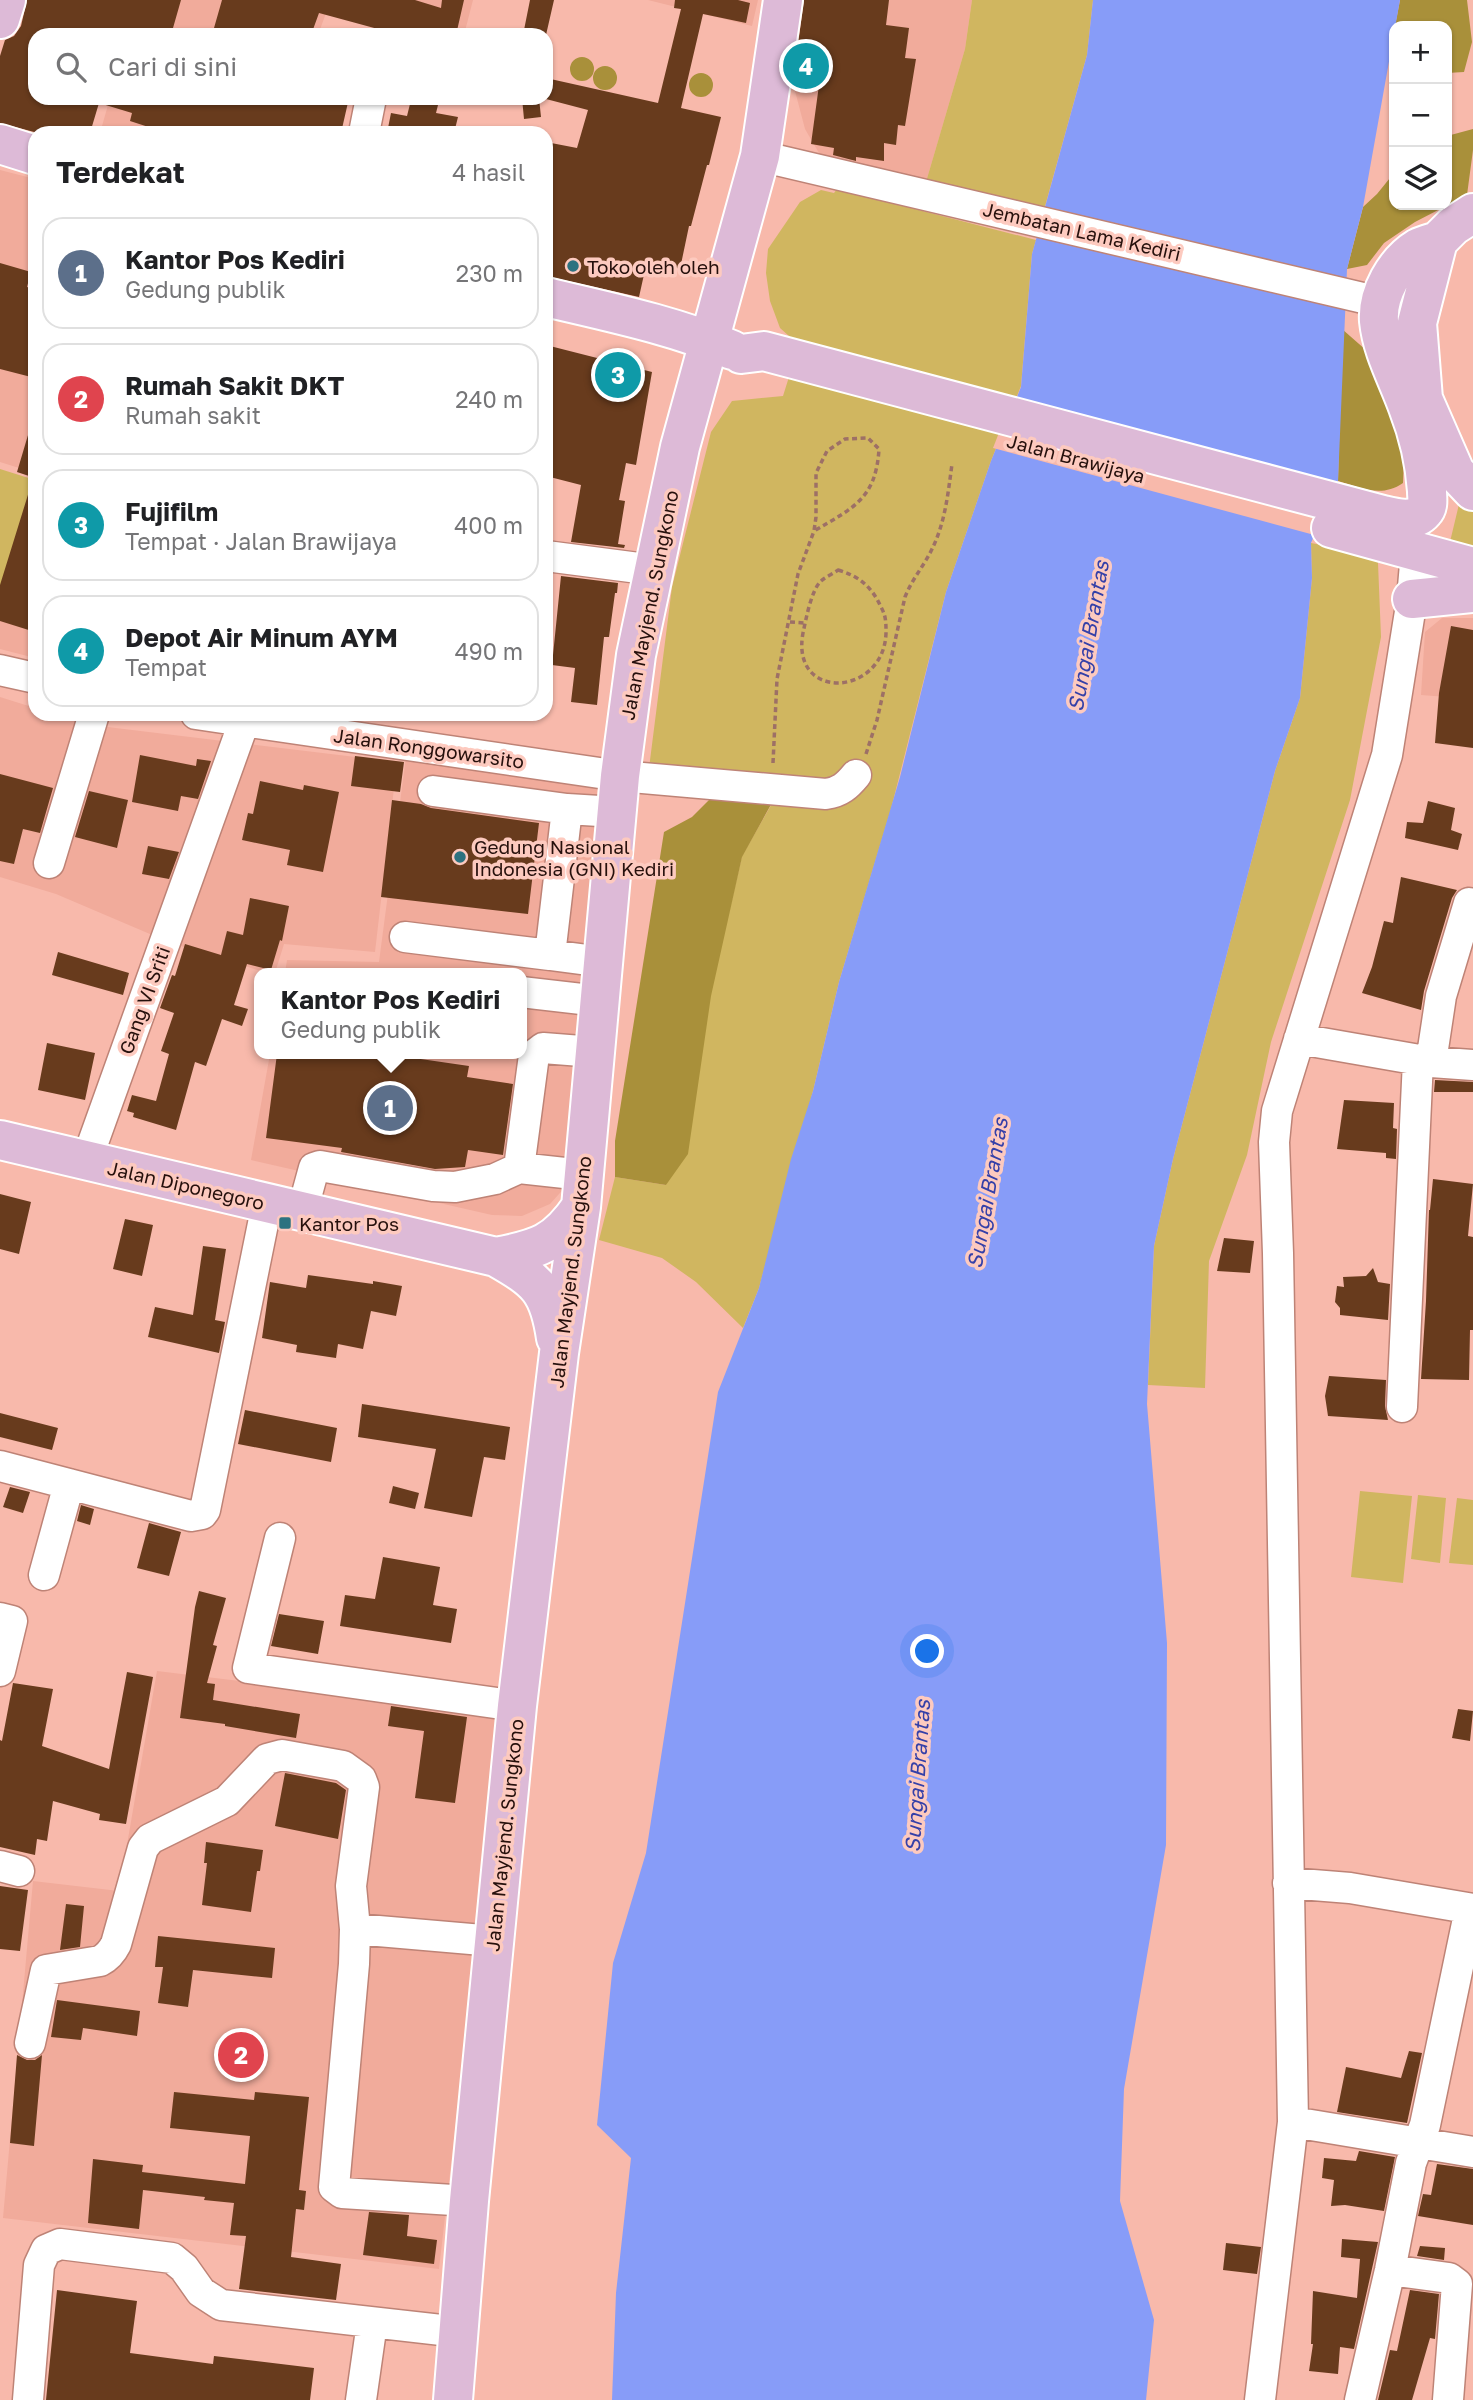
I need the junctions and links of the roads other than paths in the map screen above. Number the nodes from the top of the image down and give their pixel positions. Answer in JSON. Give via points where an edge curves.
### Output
{"nodes":[{"id":1,"x":6,"y":0,"type":"edge"},
{"id":2,"x":783,"y":0,"type":"edge"},
{"id":3,"x":0,"y":19,"type":"edge"},
{"id":4,"x":370,"y":105,"type":"edge"},
{"id":5,"x":365,"y":126,"type":"edge"},
{"id":6,"x":0,"y":144,"type":"edge"},
{"id":7,"x":28,"y":153,"type":"edge"},
{"id":8,"x":760,"y":156,"type":"junction"},
{"id":9,"x":1473,"y":213,"type":"edge"},
{"id":10,"x":1438,"y":241,"type":"junction"},
{"id":11,"x":553,"y":299,"type":"edge"},
{"id":12,"x":1380,"y":302,"type":"junction"},
{"id":13,"x":725,"y":347,"type":"junction"},
{"id":14,"x":1473,"y":491,"type":"edge"},
{"id":15,"x":1380,"y":528,"type":"junction"},
{"id":16,"x":1416,"y":552,"type":"junction"},
{"id":17,"x":553,"y":557,"type":"edge"},
{"id":18,"x":1473,"y":567,"type":"edge"},
{"id":19,"x":654,"y":570,"type":"junction"},
{"id":20,"x":1473,"y":593,"type":"edge"},
{"id":21,"x":1412,"y":599,"type":"junction"},
{"id":22,"x":0,"y":670,"type":"edge"},
{"id":23,"x":28,"y":676,"type":"edge"},
{"id":24,"x":92,"y":721,"type":"edge"},
{"id":25,"x":238,"y":721,"type":"edge"},
{"id":26,"x":244,"y":722,"type":"junction"},
{"id":27,"x":349,"y":725,"type":"edge"},
{"id":28,"x":856,"y":775,"type":"road end"},
{"id":29,"x":433,"y":791,"type":"dead end"},
{"id":30,"x":618,"y":794,"type":"junction"},
{"id":31,"x":567,"y":809,"type":"junction"},
{"id":32,"x":50,"y":863,"type":"dead end"},
{"id":33,"x":1469,"y":903,"type":"dead end"},
{"id":34,"x":405,"y":937,"type":"dead end"},
{"id":35,"x":550,"y":955,"type":"junction"},
{"id":36,"x":603,"y":962,"type":"junction"},
{"id":37,"x":527,"y":993,"type":"edge"},
{"id":38,"x":599,"y":1001,"type":"junction"},
{"id":39,"x":1299,"y":1039,"type":"junction"},
{"id":40,"x":594,"y":1052,"type":"junction"},
{"id":41,"x":1424,"y":1061,"type":"junction"},
{"id":42,"x":1473,"y":1065,"type":"edge"},
{"id":43,"x":0,"y":1140,"type":"edge"},
{"id":44,"x":86,"y":1162,"type":"junction"},
{"id":45,"x":519,"y":1168,"type":"junction"},
{"id":46,"x":582,"y":1191,"type":"junction"},
{"id":47,"x":285,"y":1208,"type":"junction"},
{"id":48,"x":496,"y":1258,"type":"junction"},
{"id":49,"x":559,"y":1353,"type":"junction"},
{"id":50,"x":1402,"y":1406,"type":"dead end"},
{"id":51,"x":0,"y":1466,"type":"edge"},
{"id":52,"x":69,"y":1485,"type":"junction"},
{"id":53,"x":280,"y":1538,"type":"dead end"},
{"id":54,"x":44,"y":1575,"type":"dead end"},
{"id":55,"x":0,"y":1618,"type":"edge"},
{"id":56,"x":0,"y":1671,"type":"edge"},
{"id":57,"x":517,"y":1706,"type":"junction"},
{"id":58,"x":1300,"y":1884,"type":"junction"},
{"id":59,"x":1472,"y":1909,"type":"edge"},
{"id":60,"x":355,"y":1929,"type":"junction"},
{"id":61,"x":494,"y":1941,"type":"junction"},
{"id":62,"x":30,"y":2043,"type":"dead end"},
{"id":63,"x":1293,"y":2122,"type":"junction"},
{"id":64,"x":1418,"y":2144,"type":"junction"},
{"id":65,"x":1473,"y":2152,"type":"edge"},
{"id":66,"x":469,"y":2201,"type":"junction"},
{"id":67,"x":1390,"y":2270,"type":"junction"},
{"id":68,"x":372,"y":2323,"type":"junction"},
{"id":69,"x":459,"y":2332,"type":"junction"},
{"id":70,"x":28,"y":2400,"type":"edge"},
{"id":71,"x":361,"y":2400,"type":"edge"},
{"id":72,"x":453,"y":2400,"type":"edge"},
{"id":73,"x":1260,"y":2400,"type":"edge"},
{"id":74,"x":1360,"y":2400,"type":"edge"},
{"id":75,"x":1448,"y":2400,"type":"edge"}],
"edges":[{"from":1,"to":3,"type":"main road"},
{"from":2,"to":8,"type":"main road","name":"Jalan Mayjend. Sungkono"},
{"from":4,"to":5,"type":"street"},
{"from":6,"to":7,"type":"main road"},
{"from":8,"to":12,"type":"street","name":"Jembatan Lama Kediri"},
{"from":8,"to":13,"type":"main road","name":"Jalan Mayjend. Sungkono"},
{"from":9,"to":10,"type":"main road"},
{"from":10,"to":12,"type":"main road","via":[[1418,248],[1402,262]]},
{"from":10,"to":14,"type":"main road","via":[[1417,323],[1423,399],[1455,472]]},
{"from":11,"to":13,"type":"main road","name":"Jalan Brawijaya"},
{"from":12,"to":15,"type":"main road","via":[[1385,349],[1419,437],[1427,505],[1415,517],[1398,518]]},
{"from":13,"to":15,"type":"main road","name":"Jalan Brawijaya","via":[[761,372],[792,369]]},
{"from":13,"to":19,"type":"main road","name":"Jalan Mayjend. Sungkono","via":[[680,447]]},
{"from":15,"to":16,"type":"main road","name":"Jalan Brawijaya"},
{"from":16,"to":18,"type":"main road","name":"Jalan Brawijaya"},
{"from":16,"to":21,"type":"street"},
{"from":17,"to":19,"type":"street"},
{"from":19,"to":30,"type":"main road","name":"Jalan Mayjend. Sungkono","via":[[636,655]]},
{"from":20,"to":21,"type":"main road"},
{"from":21,"to":39,"type":"street","via":[[1387,755]]},
{"from":22,"to":23,"type":"street"},
{"from":24,"to":32,"type":"street"},
{"from":25,"to":26,"type":"street","name":"Jalan Ronggowarsito"},
{"from":26,"to":27,"type":"street","name":"Jalan Ronggowarsito"},
{"from":26,"to":44,"type":"street","name":"Gang VI Sriti"},
{"from":27,"to":30,"type":"street","name":"Jalan Ronggowarsito"},
{"from":28,"to":30,"type":"street","via":[[835,793],[772,789]]},
{"from":29,"to":31,"type":"street"},
{"from":30,"to":31,"type":"street"},
{"from":30,"to":36,"type":"main road","name":"Jalan Mayjend. Sungkono"},
{"from":31,"to":35,"type":"street"},
{"from":33,"to":41,"type":"street"},
{"from":34,"to":35,"type":"street"},
{"from":35,"to":36,"type":"street"},
{"from":36,"to":38,"type":"main road","name":"Jalan Mayjend. Sungkono"},
{"from":37,"to":38,"type":"street"},
{"from":38,"to":40,"type":"main road","name":"Jalan Mayjend. Sungkono"},
{"from":39,"to":41,"type":"street"},
{"from":39,"to":58,"type":"street","via":[[1277,1111],[1274,1142]]},
{"from":40,"to":45,"type":"street","via":[[543,1048],[534,1055]]},
{"from":40,"to":46,"type":"main road","name":"Jalan Mayjend. Sungkono"},
{"from":41,"to":42,"type":"street"},
{"from":41,"to":50,"type":"street"},
{"from":43,"to":44,"type":"main road","name":"Jalan Diponegoro"},
{"from":44,"to":47,"type":"main road","name":"Jalan Diponegoro"},
{"from":45,"to":46,"type":"street"},
{"from":45,"to":47,"type":"street","via":[[495,1179],[433,1186],[316,1167]]},
{"from":46,"to":48,"type":"main road","name":"Jalan Diponegoro","via":[[566,1229],[547,1243]]},
{"from":46,"to":49,"type":"main road","name":"Jalan Mayjend. Sungkono"},
{"from":47,"to":48,"type":"main road","name":"Jalan Diponegoro"},
{"from":47,"to":52,"type":"street","via":[[202,1514],[191,1516]]},
{"from":48,"to":49,"type":"main road","name":"Jalan Diponegoro","via":[[542,1290],[552,1311]]},
{"from":49,"to":57,"type":"main road","name":"Jalan Mayjend. Sungkono"},
{"from":51,"to":52,"type":"street"},
{"from":52,"to":54,"type":"street"},
{"from":53,"to":57,"type":"street","via":[[248,1668]]},
{"from":55,"to":56,"type":"street","via":[[12,1621]]},
{"from":57,"to":61,"type":"main road","name":"Jalan Mayjend. Sungkono"},
{"from":58,"to":59,"type":"street"},
{"from":58,"to":63,"type":"street"},
{"from":59,"to":64,"type":"street"},
{"from":60,"to":61,"type":"street"},
{"from":60,"to":62,"type":"street","via":[[351,1886],[361,1779],[343,1766],[282,1755],[267,1759],[227,1801],[150,1839],[143,1848],[112,1951],[100,1961],[46,1970]]},
{"from":60,"to":66,"type":"street","via":[[334,2187],[342,2193]]},
{"from":61,"to":66,"type":"main road","name":"Jalan Mayjend. Sungkono"},
{"from":63,"to":64,"type":"street"},
{"from":63,"to":73,"type":"street"},
{"from":64,"to":65,"type":"street"},
{"from":64,"to":67,"type":"street"},
{"from":66,"to":69,"type":"main road","name":"Jalan Mayjend. Sungkono"},
{"from":67,"to":74,"type":"street"},
{"from":67,"to":75,"type":"street","via":[[1449,2278],[1457,2284]]},
{"from":68,"to":69,"type":"street"},
{"from":68,"to":70,"type":"street","via":[[221,2305],[201,2292],[172,2258],[60,2244],[46,2249],[39,2265]]},
{"from":68,"to":71,"type":"street"},
{"from":69,"to":72,"type":"main road","name":"Jalan Mayjend. Sungkono"}]}
